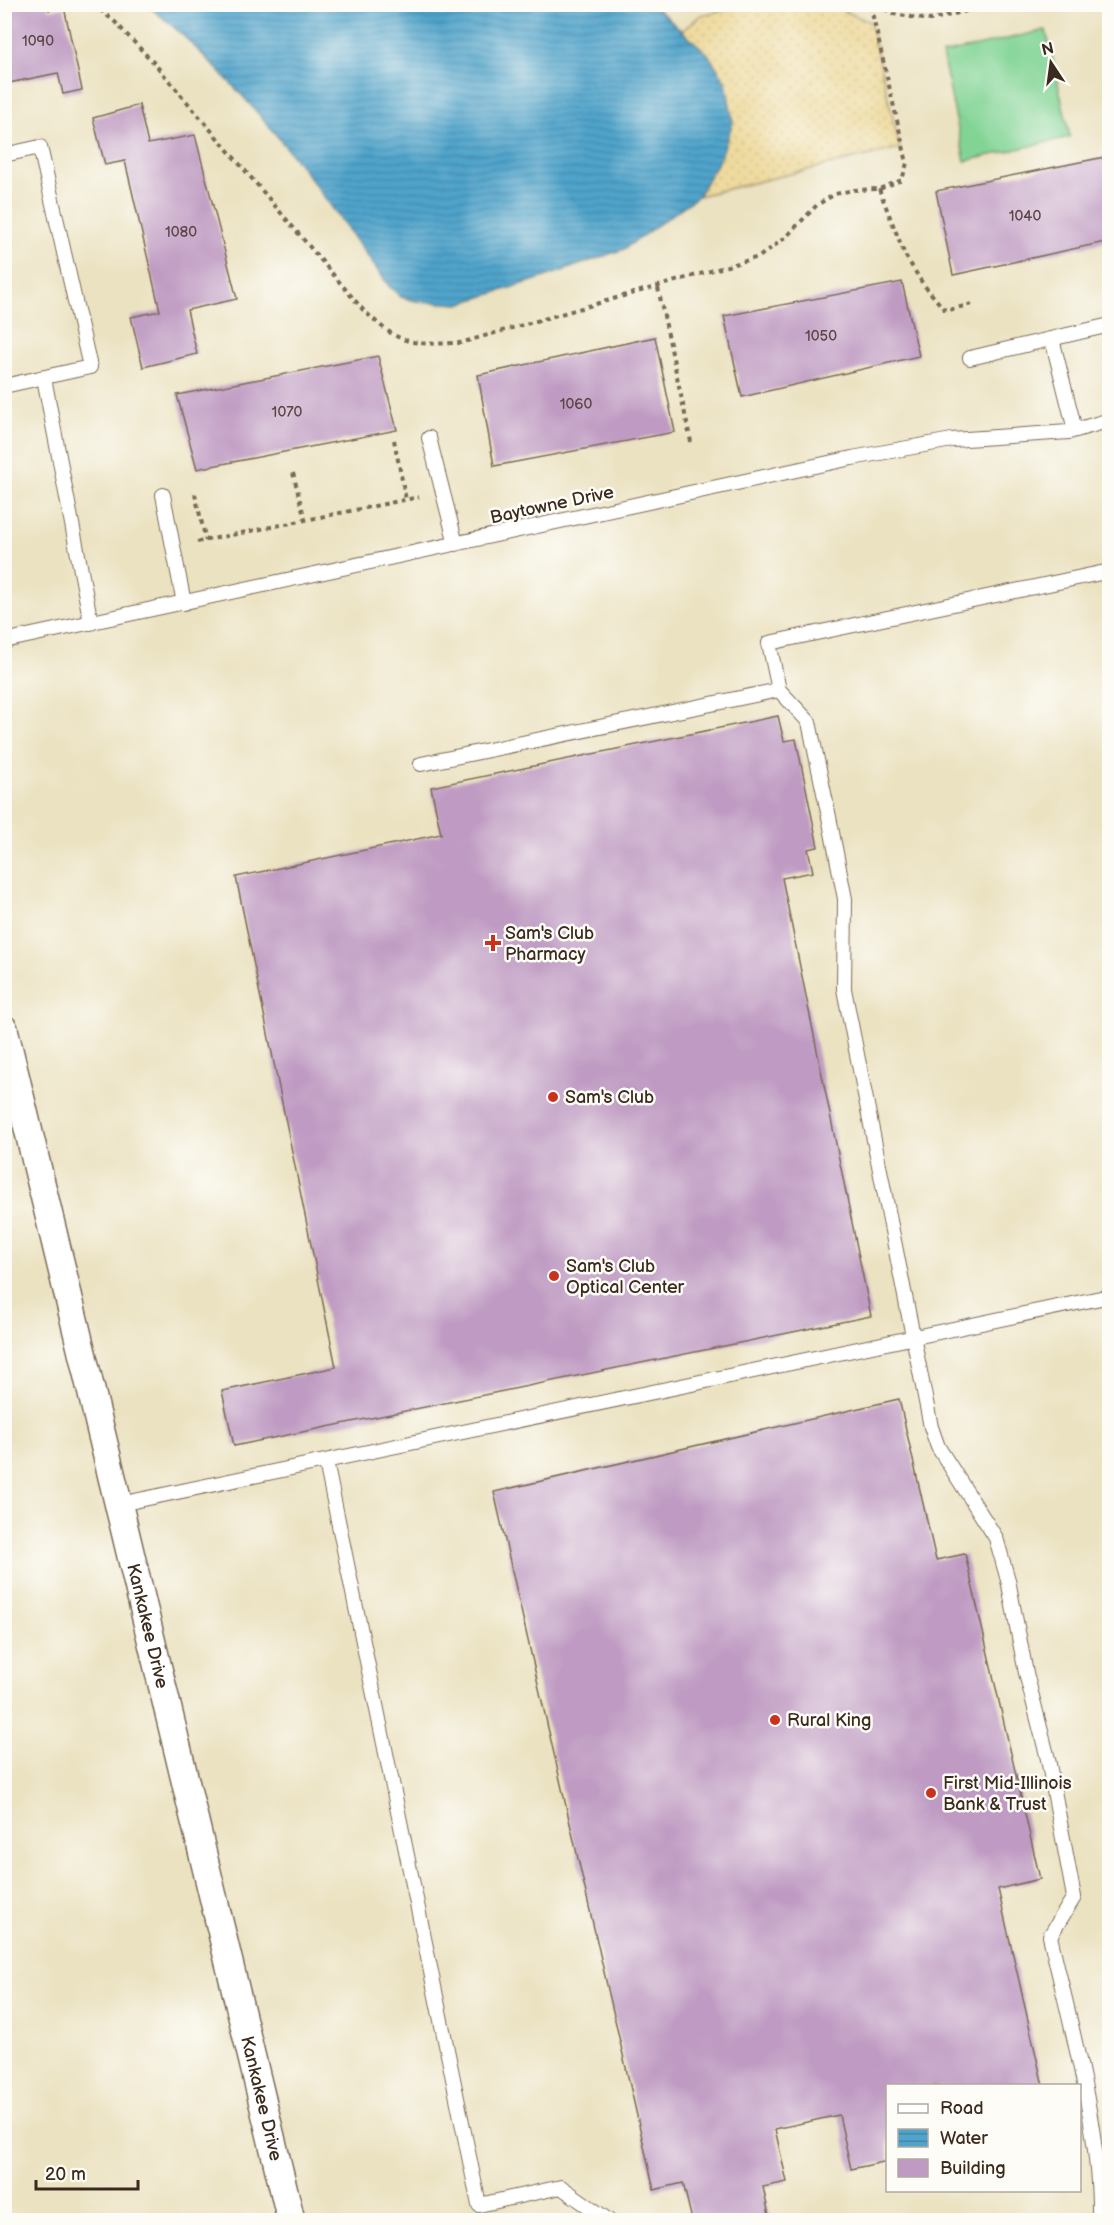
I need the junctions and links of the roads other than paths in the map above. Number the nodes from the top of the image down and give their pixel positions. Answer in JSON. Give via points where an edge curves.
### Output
{"nodes":[{"id":1,"x":4,"y":155,"type":"edge"},
{"id":2,"x":1110,"y":325,"type":"edge"},
{"id":3,"x":1052,"y":339,"type":"junction"},
{"id":4,"x":970,"y":358,"type":"dead end"},
{"id":5,"x":44,"y":378,"type":"junction"},
{"id":6,"x":4,"y":386,"type":"edge"},
{"id":7,"x":1110,"y":420,"type":"edge"},
{"id":8,"x":1075,"y":430,"type":"junction"},
{"id":9,"x":429,"y":438,"type":"dead end"},
{"id":10,"x":163,"y":495,"type":"dead end"},
{"id":11,"x":456,"y":544,"type":"junction"},
{"id":12,"x":1110,"y":571,"type":"edge"},
{"id":13,"x":184,"y":603,"type":"junction"},
{"id":14,"x":92,"y":623,"type":"junction"},
{"id":15,"x":4,"y":641,"type":"edge"},
{"id":16,"x":779,"y":690,"type":"junction"},
{"id":17,"x":421,"y":764,"type":"dead end"},
{"id":18,"x":4,"y":1029,"type":"edge"},
{"id":19,"x":1110,"y":1296,"type":"edge"},
{"id":20,"x":914,"y":1339,"type":"junction"},
{"id":21,"x":326,"y":1462,"type":"junction"},
{"id":22,"x":120,"y":1504,"type":"junction"},
{"id":23,"x":1105,"y":2194,"type":"edge"},
{"id":24,"x":291,"y":2220,"type":"edge"},
{"id":25,"x":608,"y":2220,"type":"edge"},
{"id":26,"x":1099,"y":2220,"type":"edge"}],
"edges":[{"from":1,"to":5,"type":"lane","via":[[40,147],[90,367]]},
{"from":2,"to":3,"type":"lane"},
{"from":3,"to":4,"type":"lane"},
{"from":3,"to":8,"type":"lane"},
{"from":5,"to":6,"type":"lane"},
{"from":5,"to":14,"type":"lane"},
{"from":7,"to":8,"type":"lane","name":"Baytowne Drive"},
{"from":8,"to":11,"type":"lane","name":"Baytowne Drive","via":[[952,440],[852,458]]},
{"from":9,"to":11,"type":"lane"},
{"from":10,"to":13,"type":"lane"},
{"from":11,"to":13,"type":"lane","name":"Baytowne Drive"},
{"from":12,"to":16,"type":"lane","via":[[769,643]]},
{"from":13,"to":14,"type":"lane","name":"Baytowne Drive"},
{"from":14,"to":15,"type":"lane","name":"Baytowne Drive"},
{"from":16,"to":17,"type":"lane"},
{"from":16,"to":20,"type":"lane","via":[[809,722],[845,898],[844,989]]},
{"from":18,"to":22,"type":"street","name":"Kankakee Drive"},
{"from":19,"to":20,"type":"lane"},
{"from":20,"to":21,"type":"lane"},
{"from":20,"to":23,"type":"lane","via":[[938,1447],[996,1538],[1048,1759],[1074,1897],[1050,1936]]},
{"from":21,"to":22,"type":"lane"},
{"from":21,"to":25,"type":"lane","via":[[479,2205],[561,2187]]},
{"from":22,"to":24,"type":"street","name":"Kankakee Drive"},
{"from":23,"to":26,"type":"lane"}]}
